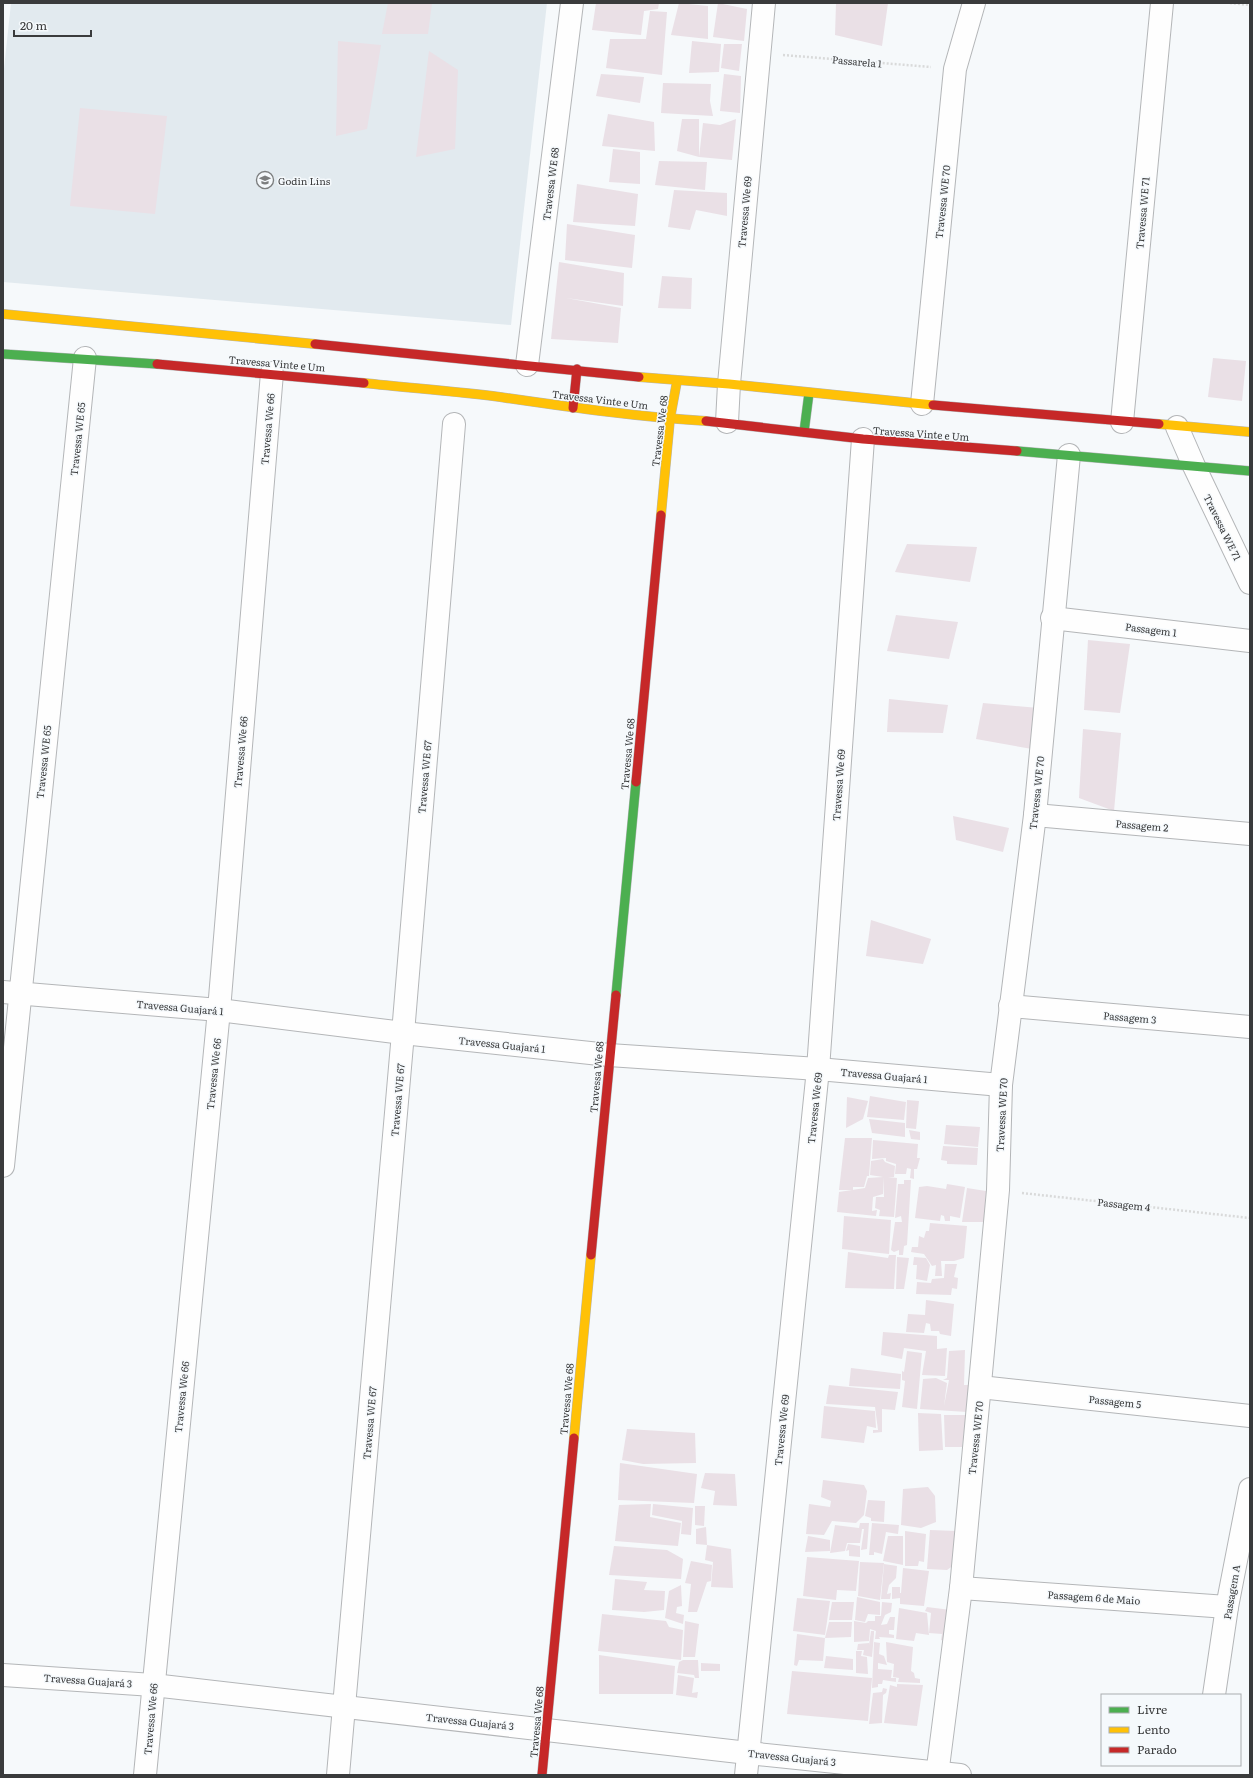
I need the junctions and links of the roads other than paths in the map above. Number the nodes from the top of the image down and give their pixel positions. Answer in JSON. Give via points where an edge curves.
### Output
{"nodes":[{"id":1,"x":572,"y":3,"type":"edge"},
{"id":2,"x":764,"y":3,"type":"edge"},
{"id":3,"x":974,"y":3,"type":"edge"},
{"id":4,"x":1162,"y":3,"type":"edge"},
{"id":5,"x":3,"y":314,"type":"edge"},
{"id":6,"x":3,"y":354,"type":"edge"},
{"id":7,"x":85,"y":358,"type":"junction"},
{"id":8,"x":527,"y":364,"type":"junction"},
{"id":9,"x":577,"y":369,"type":"junction"},
{"id":10,"x":272,"y":373,"type":"junction"},
{"id":11,"x":677,"y":381,"type":"junction"},
{"id":12,"x":729,"y":384,"type":"junction"},
{"id":13,"x":809,"y":393,"type":"junction"},
{"id":14,"x":922,"y":404,"type":"junction"},
{"id":15,"x":573,"y":408,"type":"junction"},
{"id":16,"x":670,"y":419,"type":"junction"},
{"id":17,"x":727,"y":422,"type":"junction"},
{"id":18,"x":1122,"y":422,"type":"junction"},
{"id":19,"x":454,"y":424,"type":"dead end"},
{"id":20,"x":1177,"y":427,"type":"junction"},
{"id":21,"x":804,"y":432,"type":"junction"},
{"id":22,"x":1250,"y":432,"type":"edge"},
{"id":23,"x":863,"y":439,"type":"junction"},
{"id":24,"x":1069,"y":454,"type":"junction"},
{"id":25,"x":1194,"y":466,"type":"junction"},
{"id":26,"x":1250,"y":471,"type":"edge"},
{"id":27,"x":1250,"y":583,"type":"edge"},
{"id":28,"x":1052,"y":618,"type":"junction"},
{"id":29,"x":1250,"y":641,"type":"edge"},
{"id":30,"x":1034,"y":815,"type":"junction"},
{"id":31,"x":1250,"y":834,"type":"edge"},
{"id":32,"x":11,"y":993,"type":"edge"},
{"id":33,"x":1010,"y":1006,"type":"junction"},
{"id":34,"x":219,"y":1010,"type":"junction"},
{"id":35,"x":1250,"y":1027,"type":"edge"},
{"id":36,"x":403,"y":1033,"type":"junction"},
{"id":37,"x":609,"y":1055,"type":"junction"},
{"id":38,"x":818,"y":1069,"type":"junction"},
{"id":39,"x":1002,"y":1085,"type":"junction"},
{"id":40,"x":3,"y":1166,"type":"edge"},
{"id":41,"x":980,"y":1387,"type":"junction"},
{"id":42,"x":1250,"y":1416,"type":"edge"},
{"id":43,"x":1250,"y":1489,"type":"edge"},
{"id":44,"x":961,"y":1588,"type":"junction"},
{"id":45,"x":1227,"y":1607,"type":"junction"},
{"id":46,"x":3,"y":1675,"type":"edge"},
{"id":47,"x":153,"y":1685,"type":"junction"},
{"id":48,"x":1214,"y":1694,"type":"edge"},
{"id":49,"x":344,"y":1707,"type":"junction"},
{"id":50,"x":546,"y":1730,"type":"junction"},
{"id":51,"x":748,"y":1753,"type":"junction"},
{"id":52,"x":937,"y":1774,"type":"edge"},
{"id":53,"x":145,"y":1775,"type":"edge"},
{"id":54,"x":338,"y":1775,"type":"edge"},
{"id":55,"x":542,"y":1775,"type":"edge"},
{"id":56,"x":746,"y":1775,"type":"edge"},
{"id":57,"x":960,"y":1775,"type":"edge"}],
"edges":[{"from":1,"to":8,"type":"street","name":"Travessa WE 68"},
{"from":2,"to":12,"type":"street","name":"Travessa We 69"},
{"from":3,"to":14,"type":"street","name":"Travessa WE 70","via":[[956,69]]},
{"from":4,"to":18,"type":"street","name":"Travessa WE 71"},
{"from":5,"to":8,"type":"main road"},
{"from":6,"to":7,"type":"main road","name":"Travessa Vinte e Um"},
{"from":7,"to":10,"type":"main road","name":"Travessa Vinte e Um"},
{"from":7,"to":32,"type":"street","name":"Travessa WE 65"},
{"from":8,"to":9,"type":"main road"},
{"from":9,"to":11,"type":"main road"},
{"from":9,"to":15,"type":"main road"},
{"from":10,"to":15,"type":"main road","name":"Travessa Vinte e Um","via":[[499,397]]},
{"from":10,"to":34,"type":"street","name":"Travessa We 66"},
{"from":11,"to":12,"type":"main road"},
{"from":11,"to":16,"type":"main road","name":"Travessa We 68"},
{"from":12,"to":13,"type":"main road"},
{"from":12,"to":17,"type":"street","name":"Travessa We 69"},
{"from":13,"to":14,"type":"main road"},
{"from":13,"to":21,"type":"main road"},
{"from":14,"to":18,"type":"main road"},
{"from":15,"to":16,"type":"main road","name":"Travessa Vinte e Um"},
{"from":16,"to":17,"type":"main road","name":"Travessa Vinte e Um"},
{"from":16,"to":37,"type":"main road","name":"Travessa We 68"},
{"from":17,"to":21,"type":"main road","name":"Travessa Vinte e Um"},
{"from":18,"to":20,"type":"main road"},
{"from":19,"to":36,"type":"street","name":"Travessa WE 67"},
{"from":20,"to":22,"type":"main road"},
{"from":20,"to":25,"type":"street","name":"Travessa WE 71"},
{"from":21,"to":23,"type":"main road","name":"Travessa Vinte e Um"},
{"from":23,"to":24,"type":"main road","name":"Travessa Vinte e Um"},
{"from":23,"to":38,"type":"street","name":"Travessa We 69"},
{"from":24,"to":25,"type":"main road","name":"Travessa Vinte e Um"},
{"from":24,"to":28,"type":"street","name":"Travessa WE 70"},
{"from":25,"to":26,"type":"main road","name":"Travessa Vinte e Um"},
{"from":25,"to":27,"type":"street","name":"Travessa WE 71"},
{"from":28,"to":29,"type":"street","name":"Passagem 1"},
{"from":28,"to":30,"type":"street","name":"Travessa WE 70"},
{"from":30,"to":31,"type":"street","name":"Passagem 2"},
{"from":30,"to":33,"type":"street","name":"Travessa WE 70"},
{"from":32,"to":34,"type":"street","name":"Travessa Guajará 1"},
{"from":32,"to":40,"type":"street","name":"Travessa WE 65"},
{"from":33,"to":35,"type":"street","name":"Passagem 3"},
{"from":33,"to":39,"type":"street","name":"Travessa WE 70"},
{"from":34,"to":36,"type":"street","name":"Travessa Guajará 1"},
{"from":34,"to":47,"type":"street","name":"Travessa We 66"},
{"from":36,"to":37,"type":"street","name":"Travessa Guajará 1"},
{"from":36,"to":49,"type":"street","name":"Travessa WE 67"},
{"from":37,"to":38,"type":"street","name":"Travessa Guajará 1"},
{"from":37,"to":50,"type":"main road","name":"Travessa We 68"},
{"from":38,"to":39,"type":"street","name":"Travessa Guajará 1"},
{"from":38,"to":51,"type":"street","name":"Travessa We 69"},
{"from":39,"to":41,"type":"street","name":"Travessa WE 70","via":[[998,1190]]},
{"from":41,"to":42,"type":"street","name":"Passagem 5"},
{"from":41,"to":44,"type":"street","name":"Travessa WE 70"},
{"from":43,"to":45,"type":"street","name":"Passagem A"},
{"from":44,"to":45,"type":"street","name":"Passagem 6 de Maio"},
{"from":44,"to":52,"type":"street","name":"Travessa WE 70"},
{"from":45,"to":48,"type":"street","name":"Passagem A"},
{"from":46,"to":47,"type":"street","name":"Travessa Guajará 3"},
{"from":47,"to":49,"type":"street","name":"Travessa Guajará 3"},
{"from":47,"to":53,"type":"street","name":"Travessa We 66"},
{"from":49,"to":50,"type":"street","name":"Travessa Guajará 3"},
{"from":49,"to":54,"type":"street","name":"Travessa WE 67"},
{"from":50,"to":51,"type":"street","name":"Travessa Guajará 3"},
{"from":50,"to":55,"type":"main road","name":"Travessa We 68"},
{"from":51,"to":52,"type":"street","name":"Travessa Guajará 3"},
{"from":51,"to":56,"type":"street","name":"Travessa We 69"},
{"from":52,"to":57,"type":"street","name":"Travessa Guajará 3"}]}
